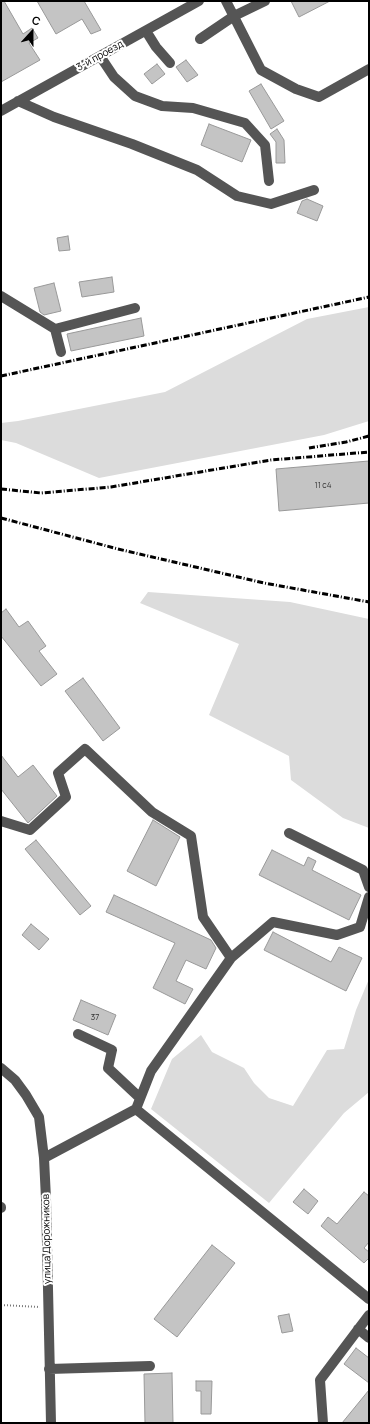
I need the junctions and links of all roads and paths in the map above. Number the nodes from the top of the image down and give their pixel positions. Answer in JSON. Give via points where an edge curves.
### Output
{"nodes":[{"id":1,"x":199,"y":1,"type":"edge"},
{"id":2,"x":226,"y":1,"type":"edge"},
{"id":3,"x":265,"y":1,"type":"edge"},
{"id":4,"x":234,"y":16,"type":"junction"},
{"id":5,"x":146,"y":31,"type":"junction"},
{"id":6,"x":200,"y":39,"type":"dead end"},
{"id":7,"x":100,"y":56,"type":"junction"},
{"id":8,"x":170,"y":63,"type":"dead end"},
{"id":9,"x":369,"y":69,"type":"edge"},
{"id":10,"x":18,"y":101,"type":"junction"},
{"id":11,"x":1,"y":111,"type":"edge"},
{"id":12,"x":269,"y":181,"type":"dead end"},
{"id":13,"x":314,"y":190,"type":"dead end"},
{"id":14,"x":1,"y":296,"type":"edge"},
{"id":15,"x":135,"y":308,"type":"dead end"},
{"id":16,"x":55,"y":329,"type":"junction"},
{"id":17,"x":61,"y":352,"type":"dead end"},
{"id":18,"x":1,"y":821,"type":"edge"},
{"id":19,"x":290,"y":833,"type":"dead end"},
{"id":20,"x":369,"y":887,"type":"edge"},
{"id":21,"x":369,"y":897,"type":"edge"},
{"id":22,"x":231,"y":958,"type":"junction"},
{"id":23,"x":78,"y":1034,"type":"dead end"},
{"id":24,"x":1,"y":1068,"type":"edge"},
{"id":25,"x":140,"y":1098,"type":"junction"},
{"id":26,"x":136,"y":1109,"type":"junction"},
{"id":27,"x":44,"y":1158,"type":"junction"},
{"id":28,"x":369,"y":1299,"type":"edge"},
{"id":29,"x":1,"y":1305,"type":"edge"},
{"id":30,"x":48,"y":1308,"type":"junction"},
{"id":31,"x":369,"y":1315,"type":"edge"},
{"id":32,"x":358,"y":1329,"type":"junction"},
{"id":33,"x":369,"y":1338,"type":"edge"},
{"id":34,"x":150,"y":1366,"type":"dead end"},
{"id":35,"x":49,"y":1369,"type":"junction"},
{"id":36,"x":50,"y":1423,"type":"edge"},
{"id":37,"x":323,"y":1423,"type":"edge"}],
"edges":[{"from":1,"to":5,"type":"street","name":"3-й проезд"},
{"from":2,"to":4,"type":"street"},
{"from":3,"to":4,"type":"street"},
{"from":4,"to":6,"type":"street"},
{"from":4,"to":9,"type":"street","via":[[261,70],[296,89],[319,97]]},
{"from":5,"to":7,"type":"street","name":"3-й проезд"},
{"from":5,"to":8,"type":"street"},
{"from":7,"to":10,"type":"street","name":"3-й проезд"},
{"from":7,"to":12,"type":"street","via":[[114,77],[136,96],[162,106],[193,108],[245,123],[265,145]]},
{"from":10,"to":11,"type":"street","name":"3-й проезд"},
{"from":10,"to":13,"type":"street","via":[[197,170],[237,196],[271,204]]},
{"from":14,"to":16,"type":"street"},
{"from":15,"to":16,"type":"street"},
{"from":16,"to":17,"type":"street"},
{"from":18,"to":22,"type":"street","via":[[30,830],[66,797],[58,773],[85,749],[152,812],[191,836],[203,917]]},
{"from":19,"to":20,"type":"street","via":[[363,870]]},
{"from":21,"to":22,"type":"street","via":[[360,928],[337,935],[273,922]]},
{"from":22,"to":25,"type":"street","via":[[151,1071]]},
{"from":23,"to":25,"type":"street","via":[[112,1050],[108,1068]]},
{"from":24,"to":27,"type":"street","name":"улица Дорожников","via":[[16,1080],[38,1116]]},
{"from":25,"to":26,"type":"street"},
{"from":26,"to":27,"type":"street"},
{"from":26,"to":28,"type":"street"},
{"from":27,"to":30,"type":"street","name":"улица Дорожников"},
{"from":29,"to":30,"type":"path"},
{"from":30,"to":35,"type":"street","name":"улица Дорожников"},
{"from":31,"to":32,"type":"street"},
{"from":32,"to":33,"type":"street"},
{"from":32,"to":37,"type":"street","via":[[320,1380]]},
{"from":34,"to":35,"type":"street"},
{"from":35,"to":36,"type":"street","name":"улица Дорожников"}]}
